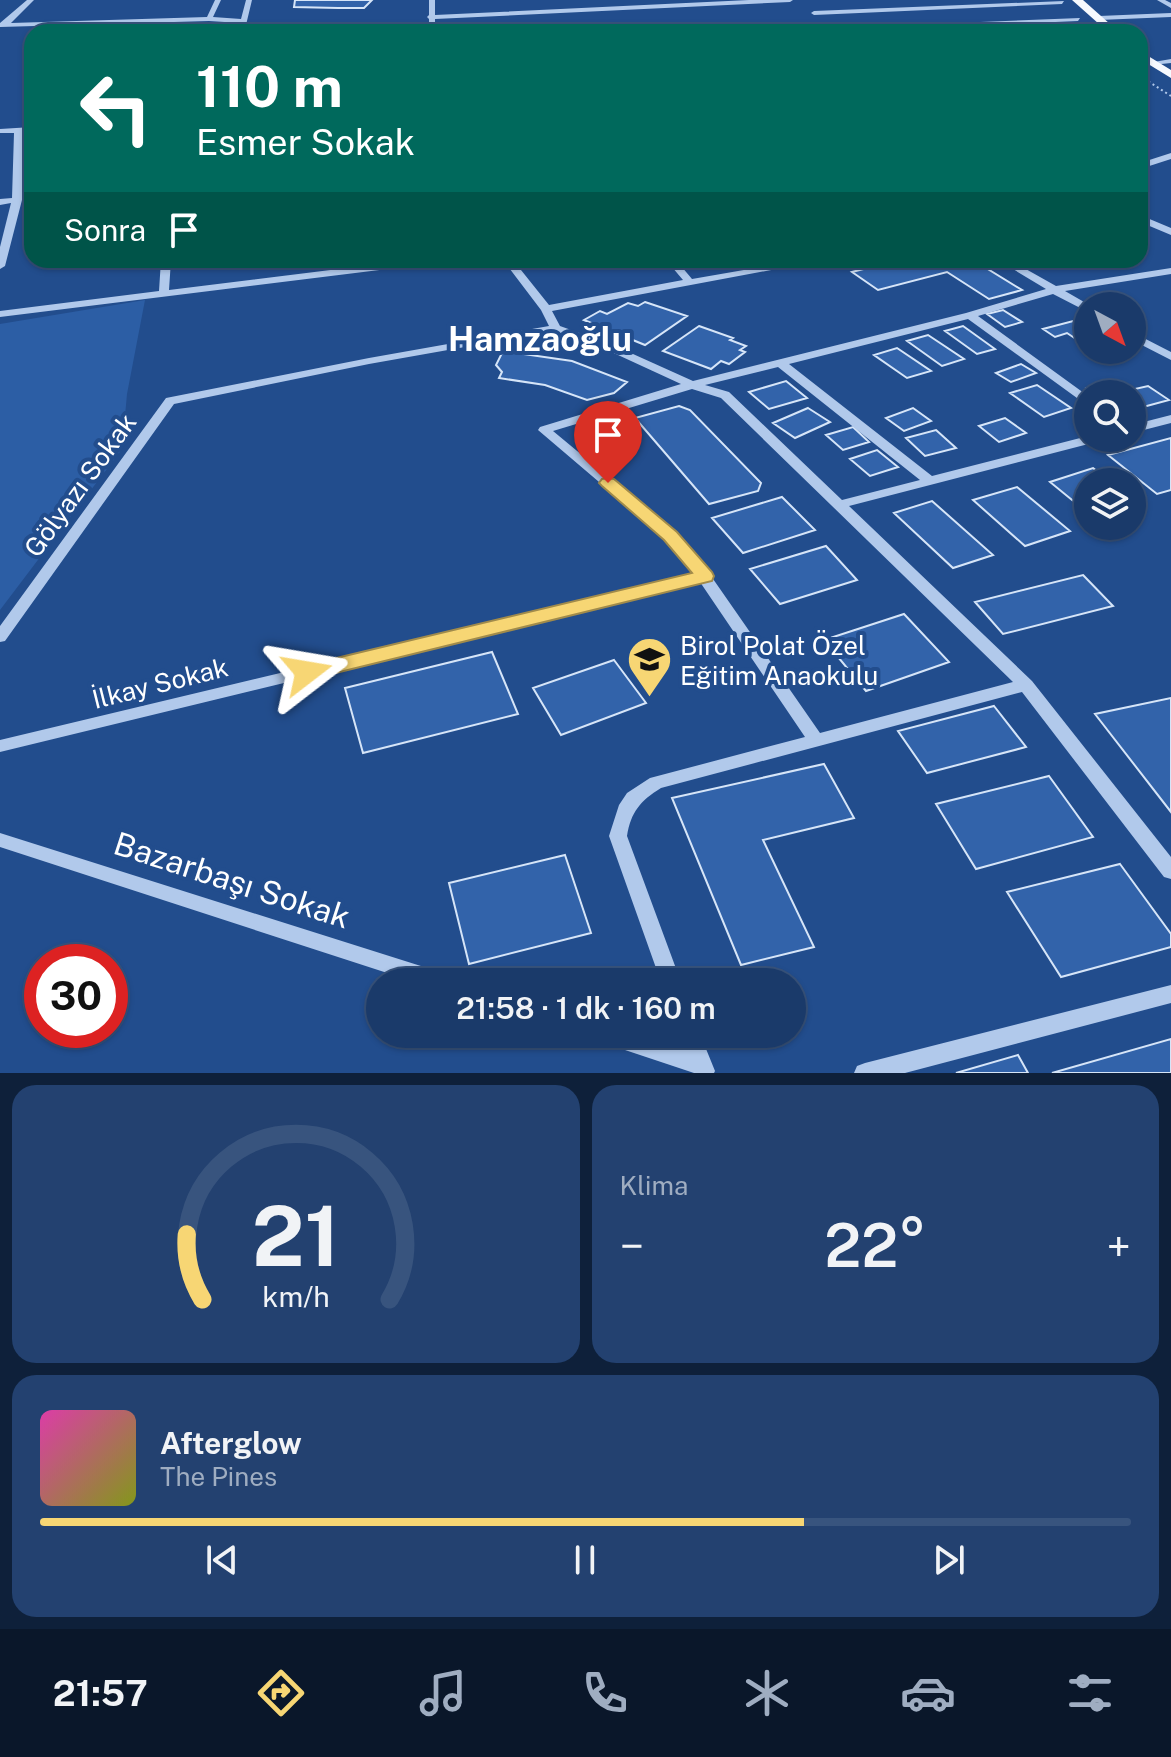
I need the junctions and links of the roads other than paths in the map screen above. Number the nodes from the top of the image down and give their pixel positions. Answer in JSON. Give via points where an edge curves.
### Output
{"nodes":[{"id":1,"x":31,"y":0,"type":"edge"},
{"id":2,"x":218,"y":0,"type":"edge"},
{"id":3,"x":249,"y":0,"type":"edge"},
{"id":4,"x":432,"y":0,"type":"edge"},
{"id":5,"x":563,"y":0,"type":"edge"},
{"id":6,"x":790,"y":0,"type":"edge"},
{"id":7,"x":1077,"y":0,"type":"edge"},
{"id":8,"x":1160,"y":0,"type":"edge"},
{"id":9,"x":1061,"y":1,"type":"edge"},
{"id":10,"x":491,"y":5,"type":"dead end"},
{"id":11,"x":807,"y":6,"type":"dead end"},
{"id":12,"x":1171,"y":6,"type":"edge"},
{"id":13,"x":571,"y":10,"type":"junction"},
{"id":14,"x":814,"y":13,"type":"junction"},
{"id":15,"x":495,"y":14,"type":"junction"},
{"id":16,"x":1171,"y":15,"type":"edge"},
{"id":17,"x":430,"y":17,"type":"junction"},
{"id":18,"x":1099,"y":18,"type":"junction"},
{"id":19,"x":209,"y":19,"type":"junction"},
{"id":20,"x":243,"y":21,"type":"junction"},
{"id":21,"x":1082,"y":22,"type":"joint"},
{"id":22,"x":80,"y":24,"type":"edge"},
{"id":23,"x":242,"y":24,"type":"edge"},
{"id":24,"x":431,"y":24,"type":"edge"},
{"id":25,"x":825,"y":24,"type":"edge"},
{"id":26,"x":1026,"y":24,"type":"edge"},
{"id":27,"x":1105,"y":24,"type":"edge"},
{"id":28,"x":24,"y":26,"type":"edge"},
{"id":29,"x":2,"y":27,"type":"edge"},
{"id":30,"x":1148,"y":60,"type":"edge"},
{"id":31,"x":1171,"y":61,"type":"edge"},
{"id":32,"x":1152,"y":63,"type":"junction"},
{"id":33,"x":1171,"y":75,"type":"edge"},
{"id":34,"x":18,"y":130,"type":"junction"},
{"id":35,"x":24,"y":130,"type":"edge"},
{"id":36,"x":0,"y":131,"type":"edge"},
{"id":37,"x":1171,"y":156,"type":"edge"},
{"id":38,"x":1148,"y":163,"type":"edge"},
{"id":39,"x":17,"y":200,"type":"junction"},
{"id":40,"x":0,"y":202,"type":"edge"},
{"id":41,"x":1148,"y":222,"type":"edge"},
{"id":42,"x":1171,"y":232,"type":"edge"},
{"id":43,"x":0,"y":266,"type":"edge"},
{"id":44,"x":166,"y":268,"type":"edge"},
{"id":45,"x":370,"y":268,"type":"edge"},
{"id":46,"x":514,"y":268,"type":"edge"},
{"id":47,"x":678,"y":268,"type":"edge"},
{"id":48,"x":761,"y":268,"type":"edge"},
{"id":49,"x":1017,"y":268,"type":"edge"},
{"id":50,"x":1171,"y":271,"type":"edge"},
{"id":51,"x":688,"y":280,"type":"junction"},
{"id":52,"x":1054,"y":290,"type":"junction"},
{"id":53,"x":164,"y":293,"type":"junction"},
{"id":54,"x":1074,"y":301,"type":"edge"},
{"id":55,"x":546,"y":309,"type":"junction"},
{"id":56,"x":0,"y":314,"type":"edge"},
{"id":57,"x":970,"y":315,"type":"junction"},
{"id":58,"x":556,"y":328,"type":"junction"},
{"id":59,"x":1146,"y":343,"type":"edge"},
{"id":60,"x":1171,"y":357,"type":"edge"},
{"id":61,"x":782,"y":364,"type":"junction"},
{"id":62,"x":692,"y":385,"type":"junction"},
{"id":63,"x":1074,"y":392,"type":"edge"},
{"id":64,"x":1171,"y":419,"type":"edge"},
{"id":65,"x":1146,"y":425,"type":"edge"},
{"id":66,"x":1074,"y":443,"type":"edge"},
{"id":67,"x":927,"y":479,"type":"junction"},
{"id":68,"x":841,"y":504,"type":"junction"},
{"id":69,"x":705,"y":576,"type":"junction"},
{"id":70,"x":0,"y":637,"type":"edge"},
{"id":71,"x":1026,"y":685,"type":"junction"},
{"id":72,"x":816,"y":740,"type":"junction"},
{"id":73,"x":0,"y":746,"type":"edge"},
{"id":74,"x":0,"y":840,"type":"edge"},
{"id":75,"x":1171,"y":871,"type":"edge"},
{"id":76,"x":399,"y":968,"type":"edge"},
{"id":77,"x":666,"y":968,"type":"edge"},
{"id":78,"x":1171,"y":994,"type":"edge"},
{"id":79,"x":644,"y":1048,"type":"edge"},
{"id":80,"x":695,"y":1048,"type":"edge"},
{"id":81,"x":703,"y":1069,"type":"edge"},
{"id":82,"x":865,"y":1073,"type":"edge"}],
"edges":[{"from":1,"to":29,"type":"street"},
{"from":2,"to":19,"type":"street"},
{"from":3,"to":20,"type":"street"},
{"from":4,"to":17,"type":"street"},
{"from":5,"to":13,"type":"street"},
{"from":6,"to":13,"type":"street"},
{"from":7,"to":18,"type":"main road"},
{"from":8,"to":12,"type":"street"},
{"from":9,"to":14,"type":"street"},
{"from":9,"to":21,"type":"main road"},
{"from":10,"to":15,"type":"street"},
{"from":11,"to":14,"type":"street"},
{"from":13,"to":15,"type":"street"},
{"from":14,"to":25,"type":"street"},
{"from":15,"to":17,"type":"street"},
{"from":16,"to":18,"type":"street"},
{"from":17,"to":24,"type":"street"},
{"from":18,"to":27,"type":"main road"},
{"from":19,"to":20,"type":"street"},
{"from":19,"to":22,"type":"street"},
{"from":20,"to":23,"type":"street"},
{"from":21,"to":26,"type":"street"},
{"from":28,"to":29,"type":"street"},
{"from":30,"to":32,"type":"main road"},
{"from":31,"to":32,"type":"street"},
{"from":32,"to":33,"type":"main road"},
{"from":34,"to":35,"type":"street"},
{"from":34,"to":36,"type":"street"},
{"from":34,"to":39,"type":"street"},
{"from":37,"to":38,"type":"street"},
{"from":39,"to":40,"type":"street"},
{"from":39,"to":43,"type":"street"},
{"from":41,"to":42,"type":"street"},
{"from":44,"to":53,"type":"street"},
{"from":45,"to":53,"type":"street"},
{"from":46,"to":55,"type":"street"},
{"from":47,"to":51,"type":"street"},
{"from":48,"to":51,"type":"street"},
{"from":49,"to":52,"type":"street"},
{"from":50,"to":52,"type":"street"},
{"from":51,"to":55,"type":"street"},
{"from":52,"to":54,"type":"street"},
{"from":52,"to":57,"type":"street"},
{"from":53,"to":56,"type":"street"},
{"from":55,"to":58,"type":"street"},
{"from":57,"to":61,"type":"street"},
{"from":57,"to":63,"type":"street"},
{"from":58,"to":62,"type":"street"},
{"from":58,"to":70,"type":"street","name":"Gölyazı Sokak","via":[[170,401]]},
{"from":59,"to":60,"type":"street"},
{"from":61,"to":62,"type":"street"},
{"from":61,"to":67,"type":"street"},
{"from":62,"to":68,"type":"street","via":[[725,395]]},
{"from":62,"to":69,"type":"street","via":[[544,430],[671,536]]},
{"from":64,"to":65,"type":"street"},
{"from":66,"to":67,"type":"street"},
{"from":67,"to":68,"type":"street"},
{"from":68,"to":71,"type":"street"},
{"from":69,"to":72,"type":"street"},
{"from":69,"to":73,"type":"street","name":"İlkay Sokak"},
{"from":71,"to":72,"type":"street"},
{"from":71,"to":75,"type":"street"},
{"from":72,"to":77,"type":"street","via":[[656,783],[635,795],[621,814],[618,836]]},
{"from":74,"to":76,"type":"street","name":"Bazarbaşı Sokak"},
{"from":78,"to":82,"type":"street"},
{"from":79,"to":81,"type":"street"},
{"from":80,"to":81,"type":"street"}]}
